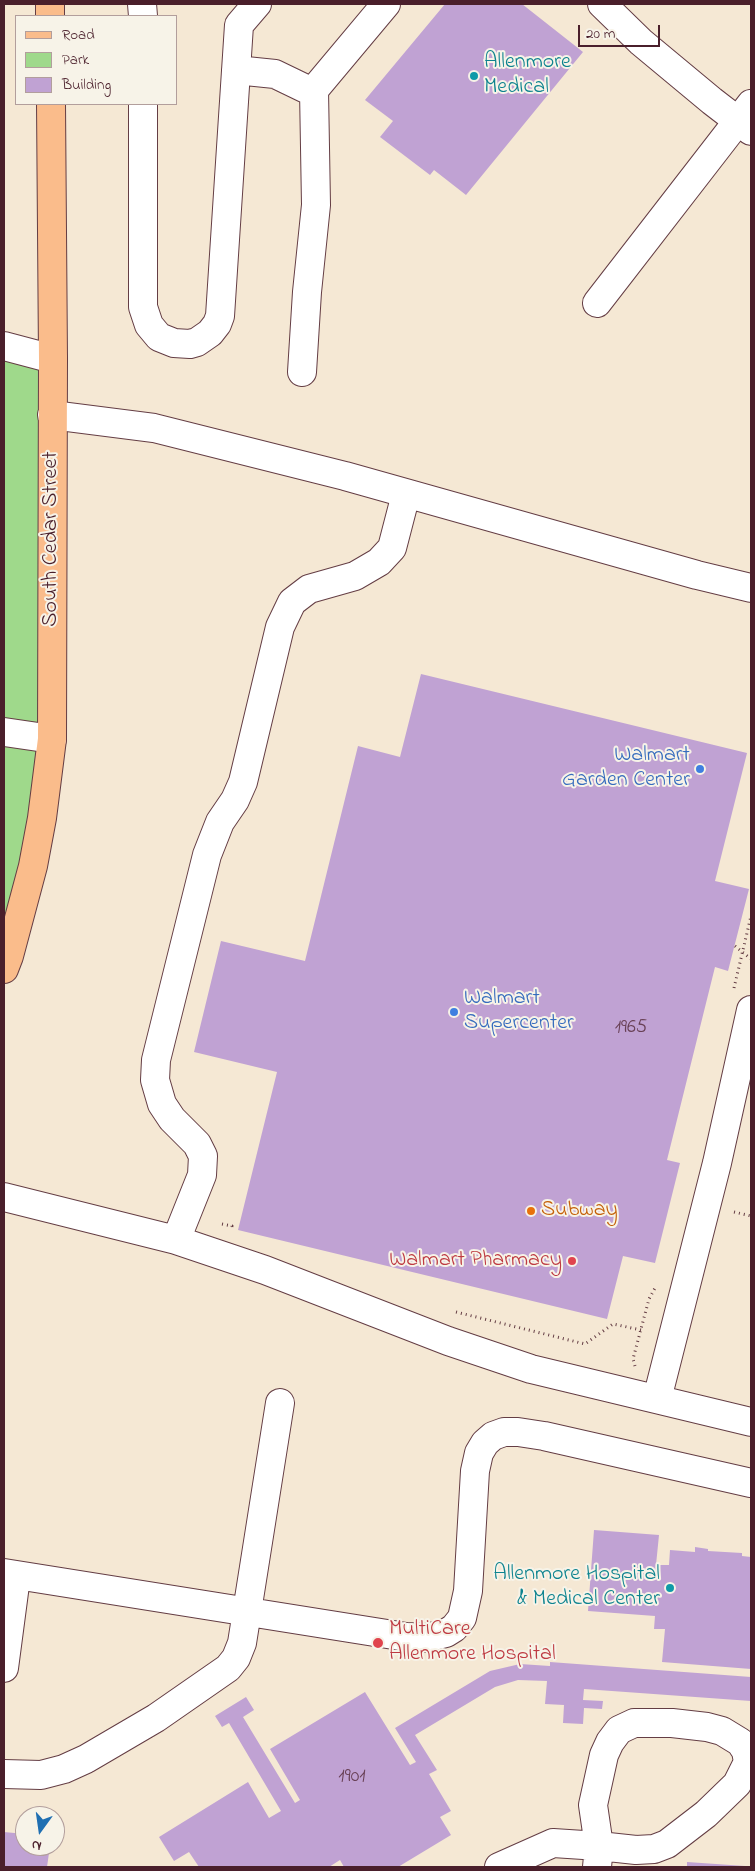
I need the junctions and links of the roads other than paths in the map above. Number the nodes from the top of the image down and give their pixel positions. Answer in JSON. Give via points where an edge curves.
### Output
{"nodes":[{"id":1,"x":257,"y":4,"type":"edge"},
{"id":2,"x":386,"y":4,"type":"edge"},
{"id":3,"x":602,"y":4,"type":"edge"},
{"id":4,"x":236,"y":70,"type":"junction"},
{"id":5,"x":314,"y":90,"type":"junction"},
{"id":6,"x":51,"y":105,"type":"edge"},
{"id":7,"x":143,"y":105,"type":"edge"},
{"id":8,"x":747,"y":118,"type":"edge"},
{"id":9,"x":597,"y":303,"type":"dead end"},
{"id":10,"x":4,"y":346,"type":"edge"},
{"id":11,"x":53,"y":359,"type":"junction"},
{"id":12,"x":302,"y":372,"type":"dead end"},
{"id":13,"x":52,"y":415,"type":"junction"},
{"id":14,"x":406,"y":494,"type":"junction"},
{"id":15,"x":751,"y":588,"type":"edge"},
{"id":16,"x":4,"y":732,"type":"edge"},
{"id":17,"x":52,"y":739,"type":"junction"},
{"id":18,"x":4,"y":969,"type":"edge"},
{"id":19,"x":751,"y":1010,"type":"edge"},
{"id":20,"x":4,"y":1197,"type":"edge"},
{"id":21,"x":176,"y":1240,"type":"junction"},
{"id":22,"x":656,"y":1399,"type":"junction"},
{"id":23,"x":280,"y":1403,"type":"dead end"},
{"id":24,"x":751,"y":1422,"type":"edge"},
{"id":25,"x":751,"y":1483,"type":"edge"},
{"id":26,"x":10,"y":1575,"type":"edge"},
{"id":27,"x":247,"y":1612,"type":"junction"},
{"id":28,"x":4,"y":1668,"type":"edge"},
{"id":29,"x":4,"y":1774,"type":"edge"},
{"id":30,"x":598,"y":1856,"type":"edge"},
{"id":31,"x":660,"y":1857,"type":"edge"},
{"id":32,"x":498,"y":1867,"type":"edge"}],
"edges":[{"from":1,"to":4,"type":"street","via":[[239,25]]},
{"from":2,"to":5,"type":"street"},
{"from":3,"to":8,"type":"street","via":[[641,42]]},
{"from":4,"to":5,"type":"street","via":[[275,74]]},
{"from":4,"to":7,"type":"street","via":[[220,316],[210,333],[190,344],[174,343],[159,336],[149,325],[143,307]]},
{"from":5,"to":12,"type":"street","via":[[316,205]]},
{"from":6,"to":11,"type":"main road","name":"South Cedar Street"},
{"from":8,"to":9,"type":"street"},
{"from":10,"to":11,"type":"street"},
{"from":11,"to":13,"type":"main road","name":"South Cedar Street"},
{"from":13,"to":14,"type":"street","via":[[154,428]]},
{"from":13,"to":17,"type":"main road","name":"South Cedar Street"},
{"from":14,"to":15,"type":"street"},
{"from":14,"to":21,"type":"street","via":[[392,548],[379,562],[355,576],[309,589],[292,602],[280,627],[243,782],[220,822],[207,855],[156,1060],[155,1080],[162,1104],[197,1144],[203,1156],[202,1175]]},
{"from":16,"to":17,"type":"street"},
{"from":17,"to":18,"type":"main road","name":"South Cedar Street","via":[[33,866]]},
{"from":19,"to":22,"type":"street","via":[[717,1163]]},
{"from":20,"to":21,"type":"street"},
{"from":21,"to":22,"type":"street","via":[[531,1369]]},
{"from":22,"to":24,"type":"street"},
{"from":23,"to":27,"type":"street"},
{"from":25,"to":27,"type":"street","via":[[544,1436],[504,1432],[485,1442],[479,1453],[475,1471],[468,1591],[462,1618],[454,1628],[426,1638],[406,1637]]},
{"from":26,"to":27,"type":"street"},
{"from":26,"to":28,"type":"street"},
{"from":27,"to":29,"type":"street","via":[[242,1643],[228,1668],[156,1718],[64,1769],[41,1774]]},
{"from":30,"to":31,"type":"street","via":[[636,1850]]},
{"from":30,"to":31,"type":"street","via":[[593,1805],[604,1755],[619,1730],[634,1723],[672,1723],[722,1731],[740,1742],[746,1751],[748,1762],[738,1784],[676,1838]]},
{"from":30,"to":32,"type":"street","via":[[554,1843]]}]}
